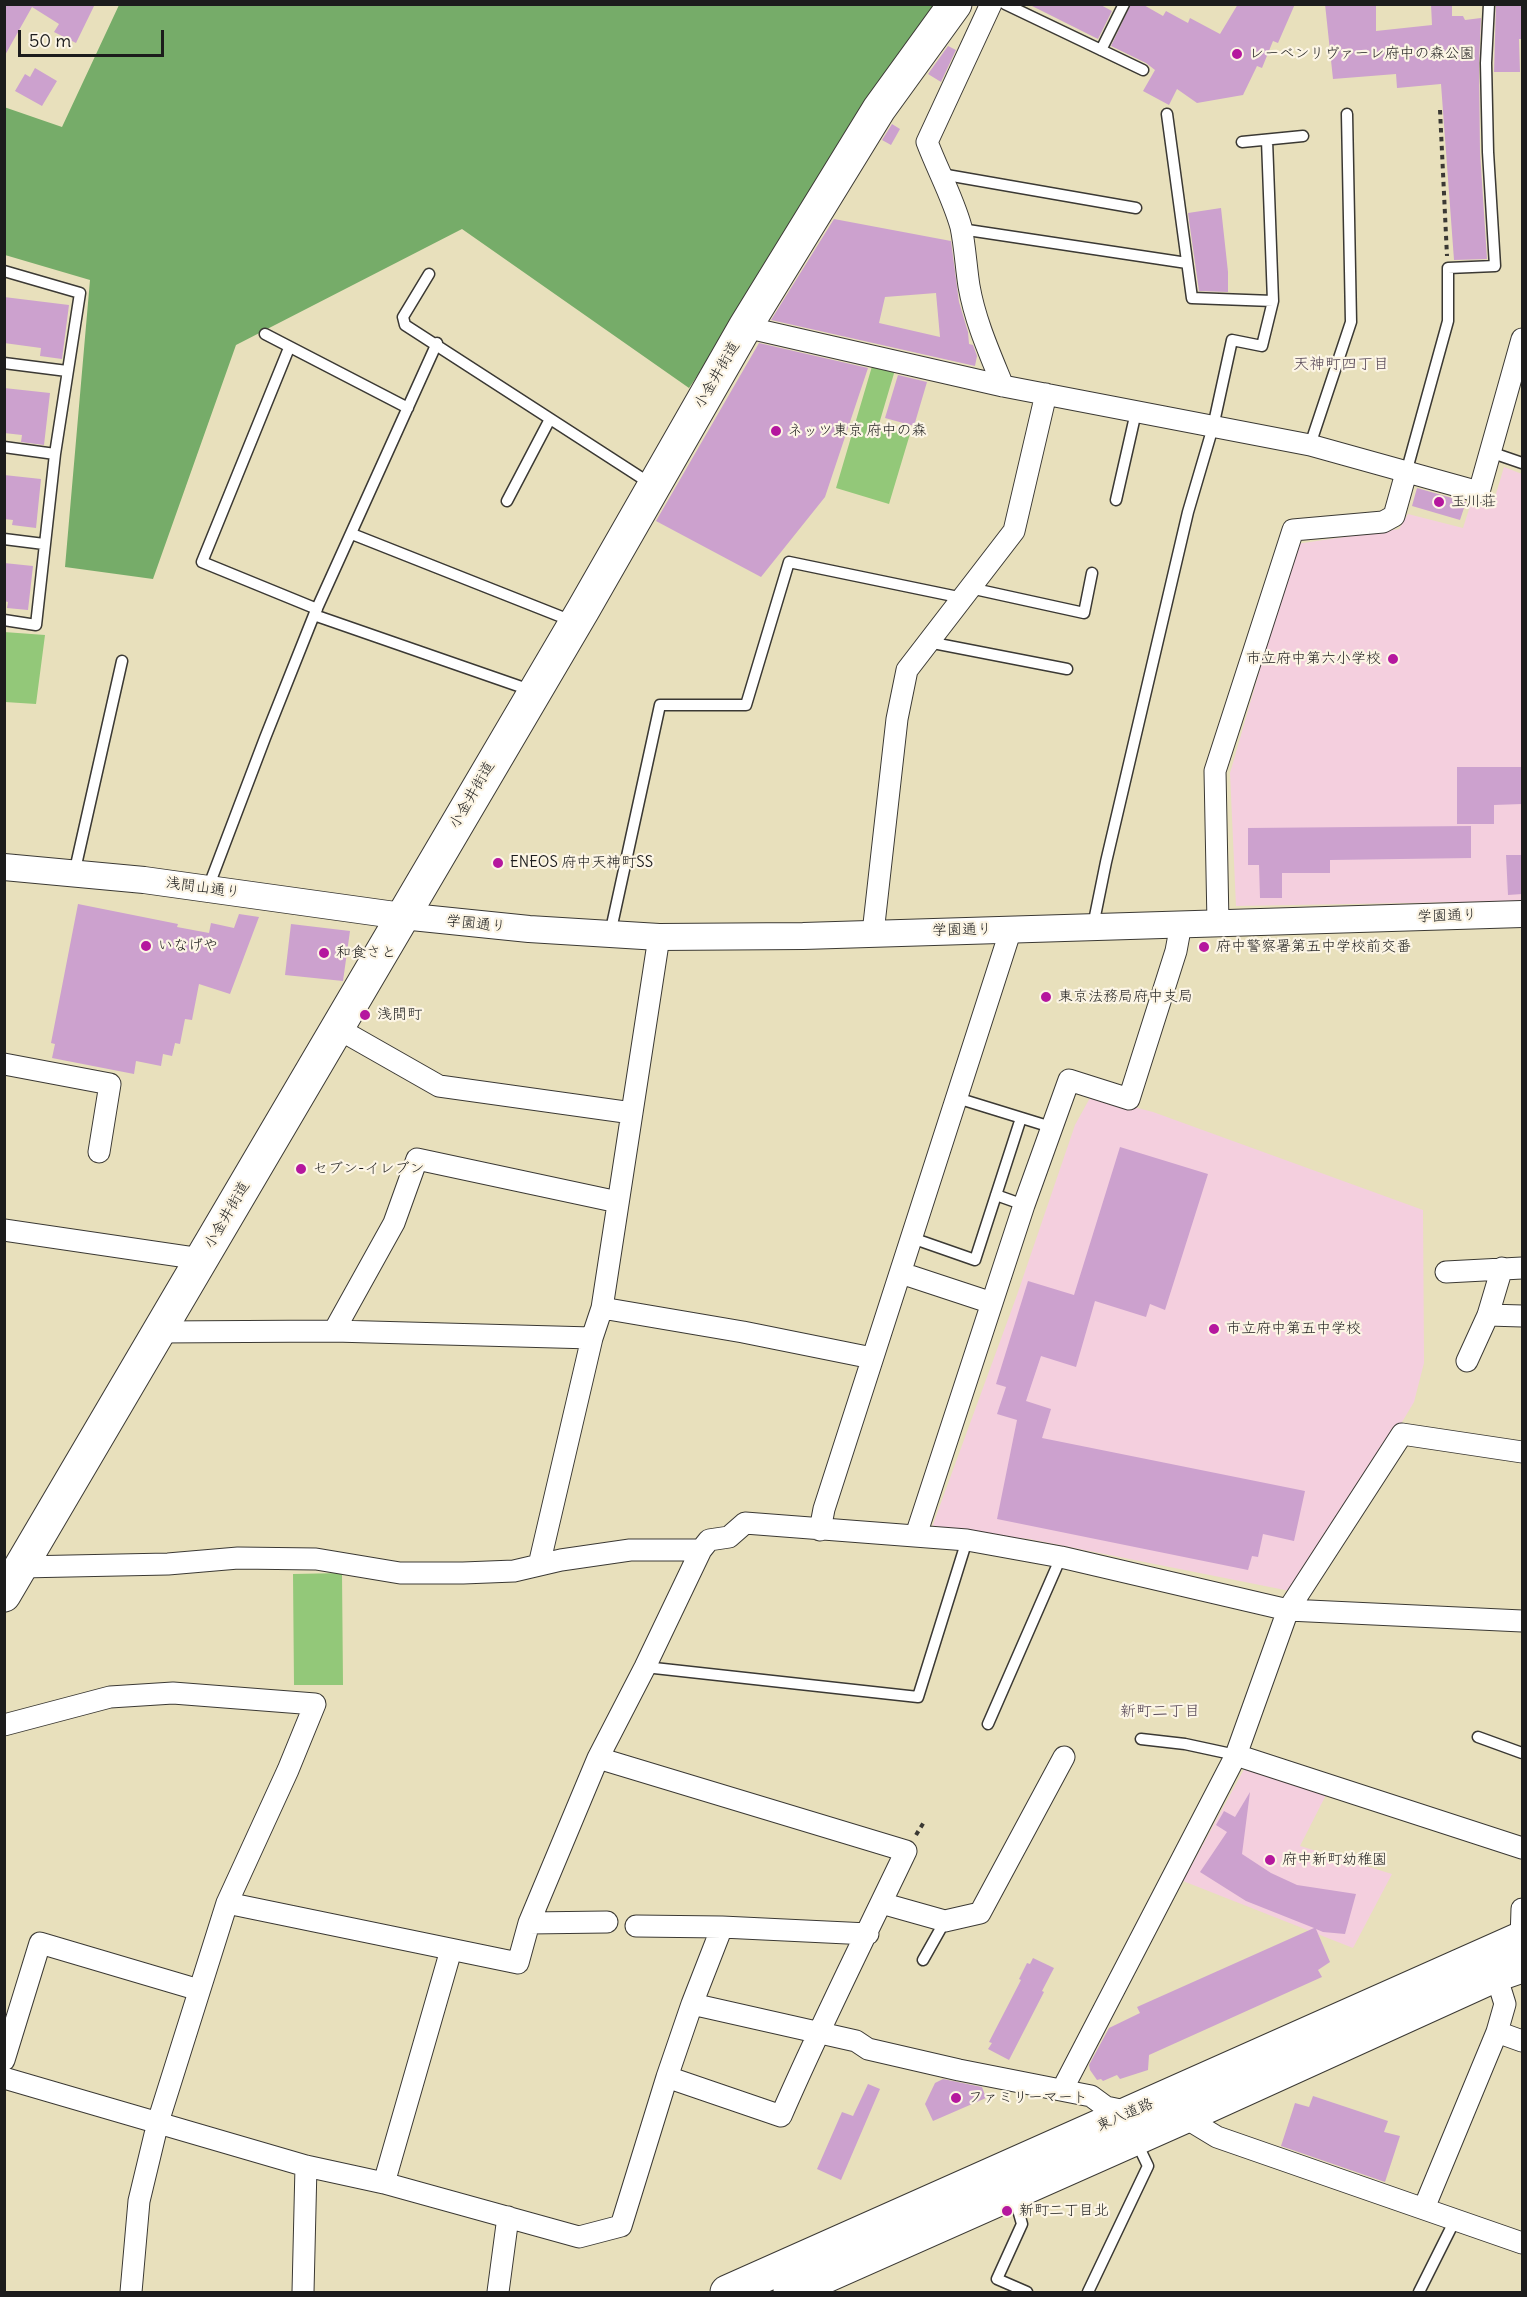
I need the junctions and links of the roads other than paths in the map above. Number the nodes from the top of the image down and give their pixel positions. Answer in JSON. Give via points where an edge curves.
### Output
{"nodes":[{"id":1,"x":955,"y":4,"type":"edge"},
{"id":2,"x":990,"y":4,"type":"edge"},
{"id":3,"x":1005,"y":4,"type":"edge"},
{"id":4,"x":1124,"y":4,"type":"edge"},
{"id":5,"x":1489,"y":4,"type":"edge"},
{"id":6,"x":1101,"y":50,"type":"junction"},
{"id":7,"x":1143,"y":70,"type":"dead end"},
{"id":8,"x":1167,"y":114,"type":"dead end"},
{"id":9,"x":1347,"y":114,"type":"dead end"},
{"id":10,"x":1303,"y":136,"type":"dead end"},
{"id":11,"x":1267,"y":140,"type":"junction"},
{"id":12,"x":1242,"y":142,"type":"dead end"},
{"id":13,"x":939,"y":174,"type":"junction"},
{"id":14,"x":1136,"y":208,"type":"dead end"},
{"id":15,"x":961,"y":229,"type":"junction"},
{"id":16,"x":1187,"y":263,"type":"junction"},
{"id":17,"x":4,"y":271,"type":"edge"},
{"id":18,"x":429,"y":274,"type":"dead end"},
{"id":19,"x":1273,"y":301,"type":"junction"},
{"id":20,"x":746,"y":327,"type":"junction"},
{"id":21,"x":265,"y":334,"type":"dead end"},
{"id":22,"x":1522,"y":339,"type":"edge"},
{"id":23,"x":437,"y":343,"type":"junction"},
{"id":24,"x":289,"y":348,"type":"junction"},
{"id":25,"x":4,"y":363,"type":"edge"},
{"id":26,"x":67,"y":371,"type":"junction"},
{"id":27,"x":1517,"y":371,"type":"edge"},
{"id":28,"x":1003,"y":386,"type":"junction"},
{"id":29,"x":1046,"y":394,"type":"junction"},
{"id":30,"x":408,"y":408,"type":"junction"},
{"id":31,"x":1136,"y":412,"type":"junction"},
{"id":32,"x":550,"y":419,"type":"junction"},
{"id":33,"x":1213,"y":427,"type":"junction"},
{"id":34,"x":1310,"y":445,"type":"junction"},
{"id":35,"x":4,"y":447,"type":"edge"},
{"id":36,"x":1490,"y":452,"type":"junction"},
{"id":37,"x":54,"y":454,"type":"junction"},
{"id":38,"x":1522,"y":463,"type":"edge"},
{"id":39,"x":1406,"y":473,"type":"junction"},
{"id":40,"x":654,"y":486,"type":"junction"},
{"id":41,"x":1116,"y":500,"type":"dead end"},
{"id":42,"x":507,"y":501,"type":"dead end"},
{"id":43,"x":352,"y":534,"type":"junction"},
{"id":44,"x":4,"y":538,"type":"edge"},
{"id":45,"x":44,"y":544,"type":"junction"},
{"id":46,"x":1092,"y":573,"type":"dead end"},
{"id":47,"x":967,"y":593,"type":"junction"},
{"id":48,"x":316,"y":612,"type":"junction"},
{"id":49,"x":4,"y":621,"type":"edge"},
{"id":50,"x":575,"y":622,"type":"junction"},
{"id":51,"x":928,"y":642,"type":"junction"},
{"id":52,"x":122,"y":661,"type":"dead end"},
{"id":53,"x":1067,"y":669,"type":"dead end"},
{"id":54,"x":533,"y":692,"type":"junction"},
{"id":55,"x":4,"y":867,"type":"edge"},
{"id":56,"x":74,"y":874,"type":"junction"},
{"id":57,"x":208,"y":888,"type":"junction"},
{"id":58,"x":1522,"y":914,"type":"edge"},
{"id":59,"x":402,"y":916,"type":"junction"},
{"id":60,"x":1218,"y":923,"type":"junction"},
{"id":61,"x":1181,"y":924,"type":"junction"},
{"id":62,"x":1093,"y":926,"type":"junction"},
{"id":63,"x":1011,"y":929,"type":"junction"},
{"id":64,"x":873,"y":933,"type":"junction"},
{"id":65,"x":610,"y":934,"type":"junction"},
{"id":66,"x":659,"y":937,"type":"junction"},
{"id":67,"x":337,"y":1028,"type":"junction"},
{"id":68,"x":4,"y":1064,"type":"edge"},
{"id":69,"x":957,"y":1098,"type":"junction"},
{"id":70,"x":632,"y":1113,"type":"junction"},
{"id":71,"x":1021,"y":1118,"type":"junction"},
{"id":72,"x":1051,"y":1127,"type":"junction"},
{"id":73,"x":99,"y":1152,"type":"dead end"},
{"id":74,"x":996,"y":1195,"type":"junction"},
{"id":75,"x":618,"y":1202,"type":"junction"},
{"id":76,"x":1024,"y":1205,"type":"junction"},
{"id":77,"x":4,"y":1230,"type":"edge"},
{"id":78,"x":912,"y":1238,"type":"junction"},
{"id":79,"x":201,"y":1259,"type":"junction"},
{"id":80,"x":1512,"y":1268,"type":"edge"},
{"id":81,"x":1446,"y":1272,"type":"dead end"},
{"id":82,"x":901,"y":1273,"type":"junction"},
{"id":83,"x":992,"y":1303,"type":"junction"},
{"id":84,"x":602,"y":1308,"type":"junction"},
{"id":85,"x":1488,"y":1315,"type":"junction"},
{"id":86,"x":1522,"y":1316,"type":"edge"},
{"id":87,"x":334,"y":1330,"type":"junction"},
{"id":88,"x":158,"y":1332,"type":"junction"},
{"id":89,"x":592,"y":1338,"type":"junction"},
{"id":90,"x":872,"y":1358,"type":"junction"},
{"id":91,"x":1467,"y":1361,"type":"dead end"},
{"id":92,"x":1522,"y":1452,"type":"edge"},
{"id":93,"x":820,"y":1530,"type":"junction"},
{"id":94,"x":916,"y":1535,"type":"junction"},
{"id":95,"x":967,"y":1540,"type":"junction"},
{"id":96,"x":701,"y":1550,"type":"junction"},
{"id":97,"x":1061,"y":1557,"type":"junction"},
{"id":98,"x":539,"y":1565,"type":"junction"},
{"id":99,"x":21,"y":1567,"type":"junction"},
{"id":100,"x":4,"y":1595,"type":"edge"},
{"id":101,"x":1288,"y":1610,"type":"junction"},
{"id":102,"x":1522,"y":1621,"type":"edge"},
{"id":103,"x":645,"y":1667,"type":"junction"},
{"id":104,"x":988,"y":1724,"type":"dead end"},
{"id":105,"x":4,"y":1725,"type":"edge"},
{"id":106,"x":1478,"y":1737,"type":"dead end"},
{"id":107,"x":1141,"y":1739,"type":"dead end"},
{"id":108,"x":1522,"y":1753,"type":"edge"},
{"id":109,"x":1236,"y":1755,"type":"junction"},
{"id":110,"x":1064,"y":1757,"type":"dead end"},
{"id":111,"x":598,"y":1758,"type":"junction"},
{"id":112,"x":1522,"y":1848,"type":"edge"},
{"id":113,"x":227,"y":1903,"type":"junction"},
{"id":114,"x":881,"y":1903,"type":"junction"},
{"id":115,"x":945,"y":1921,"type":"junction"},
{"id":116,"x":607,"y":1922,"type":"dead end"},
{"id":117,"x":529,"y":1923,"type":"junction"},
{"id":118,"x":636,"y":1926,"type":"dead end"},
{"id":119,"x":722,"y":1927,"type":"junction"},
{"id":120,"x":868,"y":1934,"type":"junction"},
{"id":121,"x":1517,"y":1945,"type":"edge"},
{"id":122,"x":451,"y":1950,"type":"junction"},
{"id":123,"x":923,"y":1960,"type":"dead end"},
{"id":124,"x":200,"y":1990,"type":"junction"},
{"id":125,"x":692,"y":2004,"type":"junction"},
{"id":126,"x":1497,"y":2032,"type":"junction"},
{"id":127,"x":817,"y":2033,"type":"junction"},
{"id":128,"x":1522,"y":2041,"type":"edge"},
{"id":129,"x":4,"y":2060,"type":"edge"},
{"id":130,"x":667,"y":2077,"type":"junction"},
{"id":131,"x":4,"y":2078,"type":"edge"},
{"id":132,"x":1062,"y":2090,"type":"junction"},
{"id":133,"x":1184,"y":2117,"type":"junction"},
{"id":134,"x":158,"y":2122,"type":"junction"},
{"id":135,"x":1132,"y":2126,"type":"junction"},
{"id":136,"x":306,"y":2166,"type":"junction"},
{"id":137,"x":384,"y":2183,"type":"junction"},
{"id":138,"x":1013,"y":2193,"type":"junction"},
{"id":139,"x":1424,"y":2208,"type":"junction"},
{"id":140,"x":508,"y":2217,"type":"junction"},
{"id":141,"x":1456,"y":2218,"type":"junction"},
{"id":142,"x":1522,"y":2243,"type":"edge"},
{"id":143,"x":131,"y":2292,"type":"edge"},
{"id":144,"x":303,"y":2292,"type":"edge"},
{"id":145,"x":498,"y":2292,"type":"edge"},
{"id":146,"x":728,"y":2292,"type":"edge"},
{"id":147,"x":794,"y":2292,"type":"edge"},
{"id":148,"x":1027,"y":2292,"type":"edge"},
{"id":149,"x":1088,"y":2292,"type":"edge"},
{"id":150,"x":1419,"y":2292,"type":"edge"}],
"edges":[{"from":1,"to":20,"type":"main road","name":"小金井街道","via":[[879,109]]},
{"from":2,"to":13,"type":"street","via":[[927,142]]},
{"from":3,"to":6,"type":"lane"},
{"from":4,"to":6,"type":"lane"},
{"from":5,"to":39,"type":"lane","via":[[1486,74],[1495,266],[1448,268],[1448,321]]},
{"from":6,"to":7,"type":"lane"},
{"from":8,"to":16,"type":"lane"},
{"from":9,"to":34,"type":"lane","via":[[1351,322]]},
{"from":10,"to":11,"type":"lane"},
{"from":11,"to":12,"type":"lane"},
{"from":11,"to":19,"type":"lane"},
{"from":13,"to":14,"type":"lane"},
{"from":13,"to":15,"type":"street"},
{"from":15,"to":16,"type":"lane"},
{"from":15,"to":28,"type":"street","via":[[969,288],[981,332]]},
{"from":16,"to":19,"type":"lane","via":[[1192,298]]},
{"from":17,"to":26,"type":"lane","via":[[80,293]]},
{"from":18,"to":23,"type":"lane","via":[[403,316],[405,324]]},
{"from":19,"to":33,"type":"lane","via":[[1262,346],[1233,340]]},
{"from":20,"to":28,"type":"street"},
{"from":20,"to":40,"type":"main road","name":"小金井街道"},
{"from":21,"to":24,"type":"lane"},
{"from":22,"to":27,"type":"street"},
{"from":23,"to":30,"type":"lane"},
{"from":23,"to":32,"type":"lane"},
{"from":24,"to":30,"type":"lane"},
{"from":24,"to":48,"type":"lane","via":[[202,562]]},
{"from":25,"to":26,"type":"lane"},
{"from":26,"to":37,"type":"lane"},
{"from":27,"to":36,"type":"street"},
{"from":28,"to":29,"type":"street"},
{"from":29,"to":31,"type":"street"},
{"from":29,"to":47,"type":"street","via":[[1014,531]]},
{"from":30,"to":43,"type":"lane"},
{"from":31,"to":33,"type":"street"},
{"from":31,"to":41,"type":"lane"},
{"from":32,"to":40,"type":"lane"},
{"from":32,"to":42,"type":"lane"},
{"from":33,"to":34,"type":"street"},
{"from":33,"to":62,"type":"lane","via":[[1188,512]]},
{"from":34,"to":39,"type":"street"},
{"from":35,"to":37,"type":"lane"},
{"from":36,"to":38,"type":"lane"},
{"from":36,"to":39,"type":"street","via":[[1479,492]]},
{"from":37,"to":45,"type":"lane"},
{"from":39,"to":60,"type":"street","via":[[1394,516],[1383,522],[1293,530],[1215,771]]},
{"from":40,"to":50,"type":"main road","name":"小金井街道"},
{"from":43,"to":48,"type":"lane"},
{"from":43,"to":50,"type":"lane"},
{"from":44,"to":45,"type":"lane"},
{"from":45,"to":49,"type":"lane","via":[[36,625]]},
{"from":46,"to":47,"type":"lane","via":[[1084,613]]},
{"from":47,"to":51,"type":"street"},
{"from":47,"to":65,"type":"lane","via":[[789,562],[746,705],[660,705]]},
{"from":48,"to":54,"type":"lane"},
{"from":48,"to":57,"type":"lane"},
{"from":50,"to":54,"type":"main road","name":"小金井街道"},
{"from":51,"to":53,"type":"lane"},
{"from":51,"to":64,"type":"street","via":[[907,670],[897,719]]},
{"from":52,"to":56,"type":"lane"},
{"from":54,"to":59,"type":"main road","name":"小金井街道"},
{"from":55,"to":56,"type":"street","name":"浅間山通り"},
{"from":56,"to":57,"type":"street","name":"浅間山通り"},
{"from":57,"to":59,"type":"street","name":"浅間山通り"},
{"from":58,"to":60,"type":"street","name":"学園通り"},
{"from":59,"to":65,"type":"street","name":"学園通り"},
{"from":59,"to":67,"type":"main road","name":"小金井街道"},
{"from":60,"to":61,"type":"street","name":"学園通り"},
{"from":61,"to":62,"type":"street","name":"学園通り"},
{"from":61,"to":72,"type":"street","via":[[1129,1099],[1069,1080]]},
{"from":62,"to":63,"type":"street","name":"学園通り"},
{"from":63,"to":64,"type":"street","name":"学園通り"},
{"from":63,"to":69,"type":"street"},
{"from":64,"to":66,"type":"street","name":"学園通り"},
{"from":65,"to":66,"type":"street","name":"学園通り"},
{"from":66,"to":70,"type":"street"},
{"from":67,"to":70,"type":"street","via":[[440,1086]]},
{"from":67,"to":79,"type":"main road","name":"小金井街道"},
{"from":68,"to":73,"type":"street","via":[[110,1084]]},
{"from":69,"to":71,"type":"lane"},
{"from":69,"to":78,"type":"street"},
{"from":70,"to":75,"type":"street"},
{"from":71,"to":72,"type":"lane"},
{"from":71,"to":74,"type":"lane"},
{"from":72,"to":76,"type":"street"},
{"from":74,"to":76,"type":"lane"},
{"from":74,"to":78,"type":"lane","via":[[975,1260]]},
{"from":75,"to":84,"type":"street"},
{"from":75,"to":87,"type":"street","via":[[417,1159],[394,1223]]},
{"from":76,"to":83,"type":"street"},
{"from":77,"to":79,"type":"street"},
{"from":78,"to":82,"type":"street"},
{"from":79,"to":88,"type":"main road","name":"小金井街道"},
{"from":80,"to":81,"type":"street"},
{"from":80,"to":85,"type":"street"},
{"from":82,"to":83,"type":"street"},
{"from":82,"to":90,"type":"street"},
{"from":83,"to":94,"type":"street"},
{"from":84,"to":89,"type":"street"},
{"from":84,"to":90,"type":"street"},
{"from":85,"to":86,"type":"street"},
{"from":85,"to":91,"type":"street"},
{"from":87,"to":88,"type":"street"},
{"from":87,"to":89,"type":"street"},
{"from":88,"to":99,"type":"main road","name":"小金井街道"},
{"from":89,"to":98,"type":"street"},
{"from":90,"to":93,"type":"street"},
{"from":92,"to":101,"type":"street","via":[[1402,1434]]},
{"from":93,"to":94,"type":"street"},
{"from":93,"to":96,"type":"street","via":[[745,1522],[729,1537],[709,1540]]},
{"from":94,"to":95,"type":"street"},
{"from":95,"to":97,"type":"street"},
{"from":95,"to":103,"type":"lane","via":[[918,1697]]},
{"from":96,"to":98,"type":"street","via":[[630,1550]]},
{"from":96,"to":103,"type":"street"},
{"from":97,"to":101,"type":"street"},
{"from":97,"to":104,"type":"lane"},
{"from":98,"to":99,"type":"street","via":[[514,1571],[400,1573],[316,1559],[238,1558],[168,1564]]},
{"from":99,"to":100,"type":"main road","name":"小金井街道"},
{"from":101,"to":102,"type":"street"},
{"from":101,"to":109,"type":"street"},
{"from":103,"to":111,"type":"street"},
{"from":105,"to":113,"type":"street","via":[[110,1697],[172,1694],[315,1704]]},
{"from":106,"to":108,"type":"lane"},
{"from":107,"to":109,"type":"lane"},
{"from":109,"to":112,"type":"street"},
{"from":109,"to":132,"type":"street"},
{"from":110,"to":115,"type":"street","via":[[980,1913]]},
{"from":111,"to":114,"type":"street","via":[[906,1851]]},
{"from":111,"to":117,"type":"street"},
{"from":113,"to":122,"type":"street"},
{"from":113,"to":124,"type":"street"},
{"from":114,"to":115,"type":"street"},
{"from":114,"to":120,"type":"street"},
{"from":115,"to":123,"type":"lane"},
{"from":116,"to":117,"type":"street"},
{"from":117,"to":122,"type":"street","via":[[518,1963]]},
{"from":118,"to":119,"type":"street"},
{"from":119,"to":120,"type":"street"},
{"from":119,"to":125,"type":"street"},
{"from":120,"to":127,"type":"street"},
{"from":121,"to":126,"type":"street"},
{"from":121,"to":133,"type":"main road","name":"東八道路"},
{"from":121,"to":135,"type":"main road","name":"東八道路"},
{"from":122,"to":137,"type":"street"},
{"from":124,"to":129,"type":"street","via":[[40,1943]]},
{"from":124,"to":134,"type":"street"},
{"from":125,"to":127,"type":"street"},
{"from":125,"to":130,"type":"street"},
{"from":126,"to":128,"type":"street"},
{"from":126,"to":139,"type":"street"},
{"from":127,"to":130,"type":"street","via":[[781,2116]]},
{"from":127,"to":132,"type":"street","via":[[856,2041],[868,2049]]},
{"from":130,"to":140,"type":"street","via":[[621,2226],[579,2237]]},
{"from":131,"to":134,"type":"street"},
{"from":132,"to":135,"type":"street","via":[[1091,2096]]},
{"from":133,"to":135,"type":"main road","name":"東八道路"},
{"from":133,"to":139,"type":"street","via":[[1217,2137]]},
{"from":134,"to":136,"type":"street"},
{"from":134,"to":143,"type":"street","via":[[139,2201]]},
{"from":135,"to":138,"type":"main road","name":"東八道路"},
{"from":135,"to":146,"type":"main road","name":"東八道路"},
{"from":135,"to":149,"type":"lane","via":[[1148,2166]]},
{"from":136,"to":137,"type":"street"},
{"from":136,"to":144,"type":"street"},
{"from":137,"to":140,"type":"street"},
{"from":138,"to":147,"type":"main road","name":"東八道路"},
{"from":138,"to":148,"type":"lane","via":[[1022,2224],[997,2279]]},
{"from":139,"to":141,"type":"street"},
{"from":140,"to":145,"type":"street"},
{"from":141,"to":142,"type":"street"},
{"from":141,"to":150,"type":"lane"}]}
